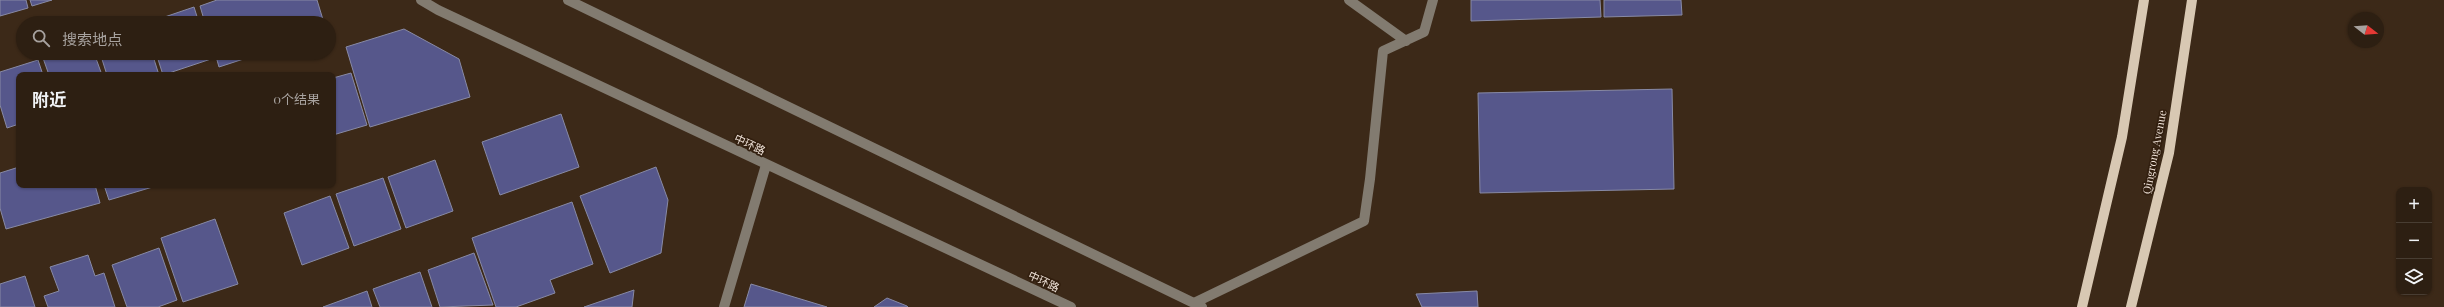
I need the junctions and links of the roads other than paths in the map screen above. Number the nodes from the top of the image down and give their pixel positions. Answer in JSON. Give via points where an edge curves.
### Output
{"nodes":[{"id":1,"x":421,"y":0,"type":"edge"},
{"id":2,"x":568,"y":0,"type":"edge"},
{"id":3,"x":1349,"y":0,"type":"edge"},
{"id":4,"x":1433,"y":0,"type":"edge"},
{"id":5,"x":2144,"y":0,"type":"edge"},
{"id":6,"x":2192,"y":0,"type":"edge"},
{"id":7,"x":1406,"y":41,"type":"junction"},
{"id":8,"x":766,"y":165,"type":"junction"},
{"id":9,"x":1198,"y":305,"type":"edge"},
{"id":10,"x":724,"y":307,"type":"edge"},
{"id":11,"x":1071,"y":307,"type":"edge"},
{"id":12,"x":2082,"y":307,"type":"edge"},
{"id":13,"x":2131,"y":307,"type":"edge"}],
"edges":[{"from":1,"to":8,"type":"street","name":"中环路"},
{"from":2,"to":9,"type":"street"},
{"from":3,"to":7,"type":"street"},
{"from":4,"to":7,"type":"street","via":[[1424,32]]},
{"from":5,"to":12,"type":"main road","via":[[2122,137]]},
{"from":6,"to":13,"type":"main road","name":"Qingrong Avenue","via":[[2169,153]]},
{"from":7,"to":9,"type":"street","via":[[1383,51],[1364,221]]},
{"from":8,"to":10,"type":"street"},
{"from":8,"to":11,"type":"street","name":"中环路"}]}
